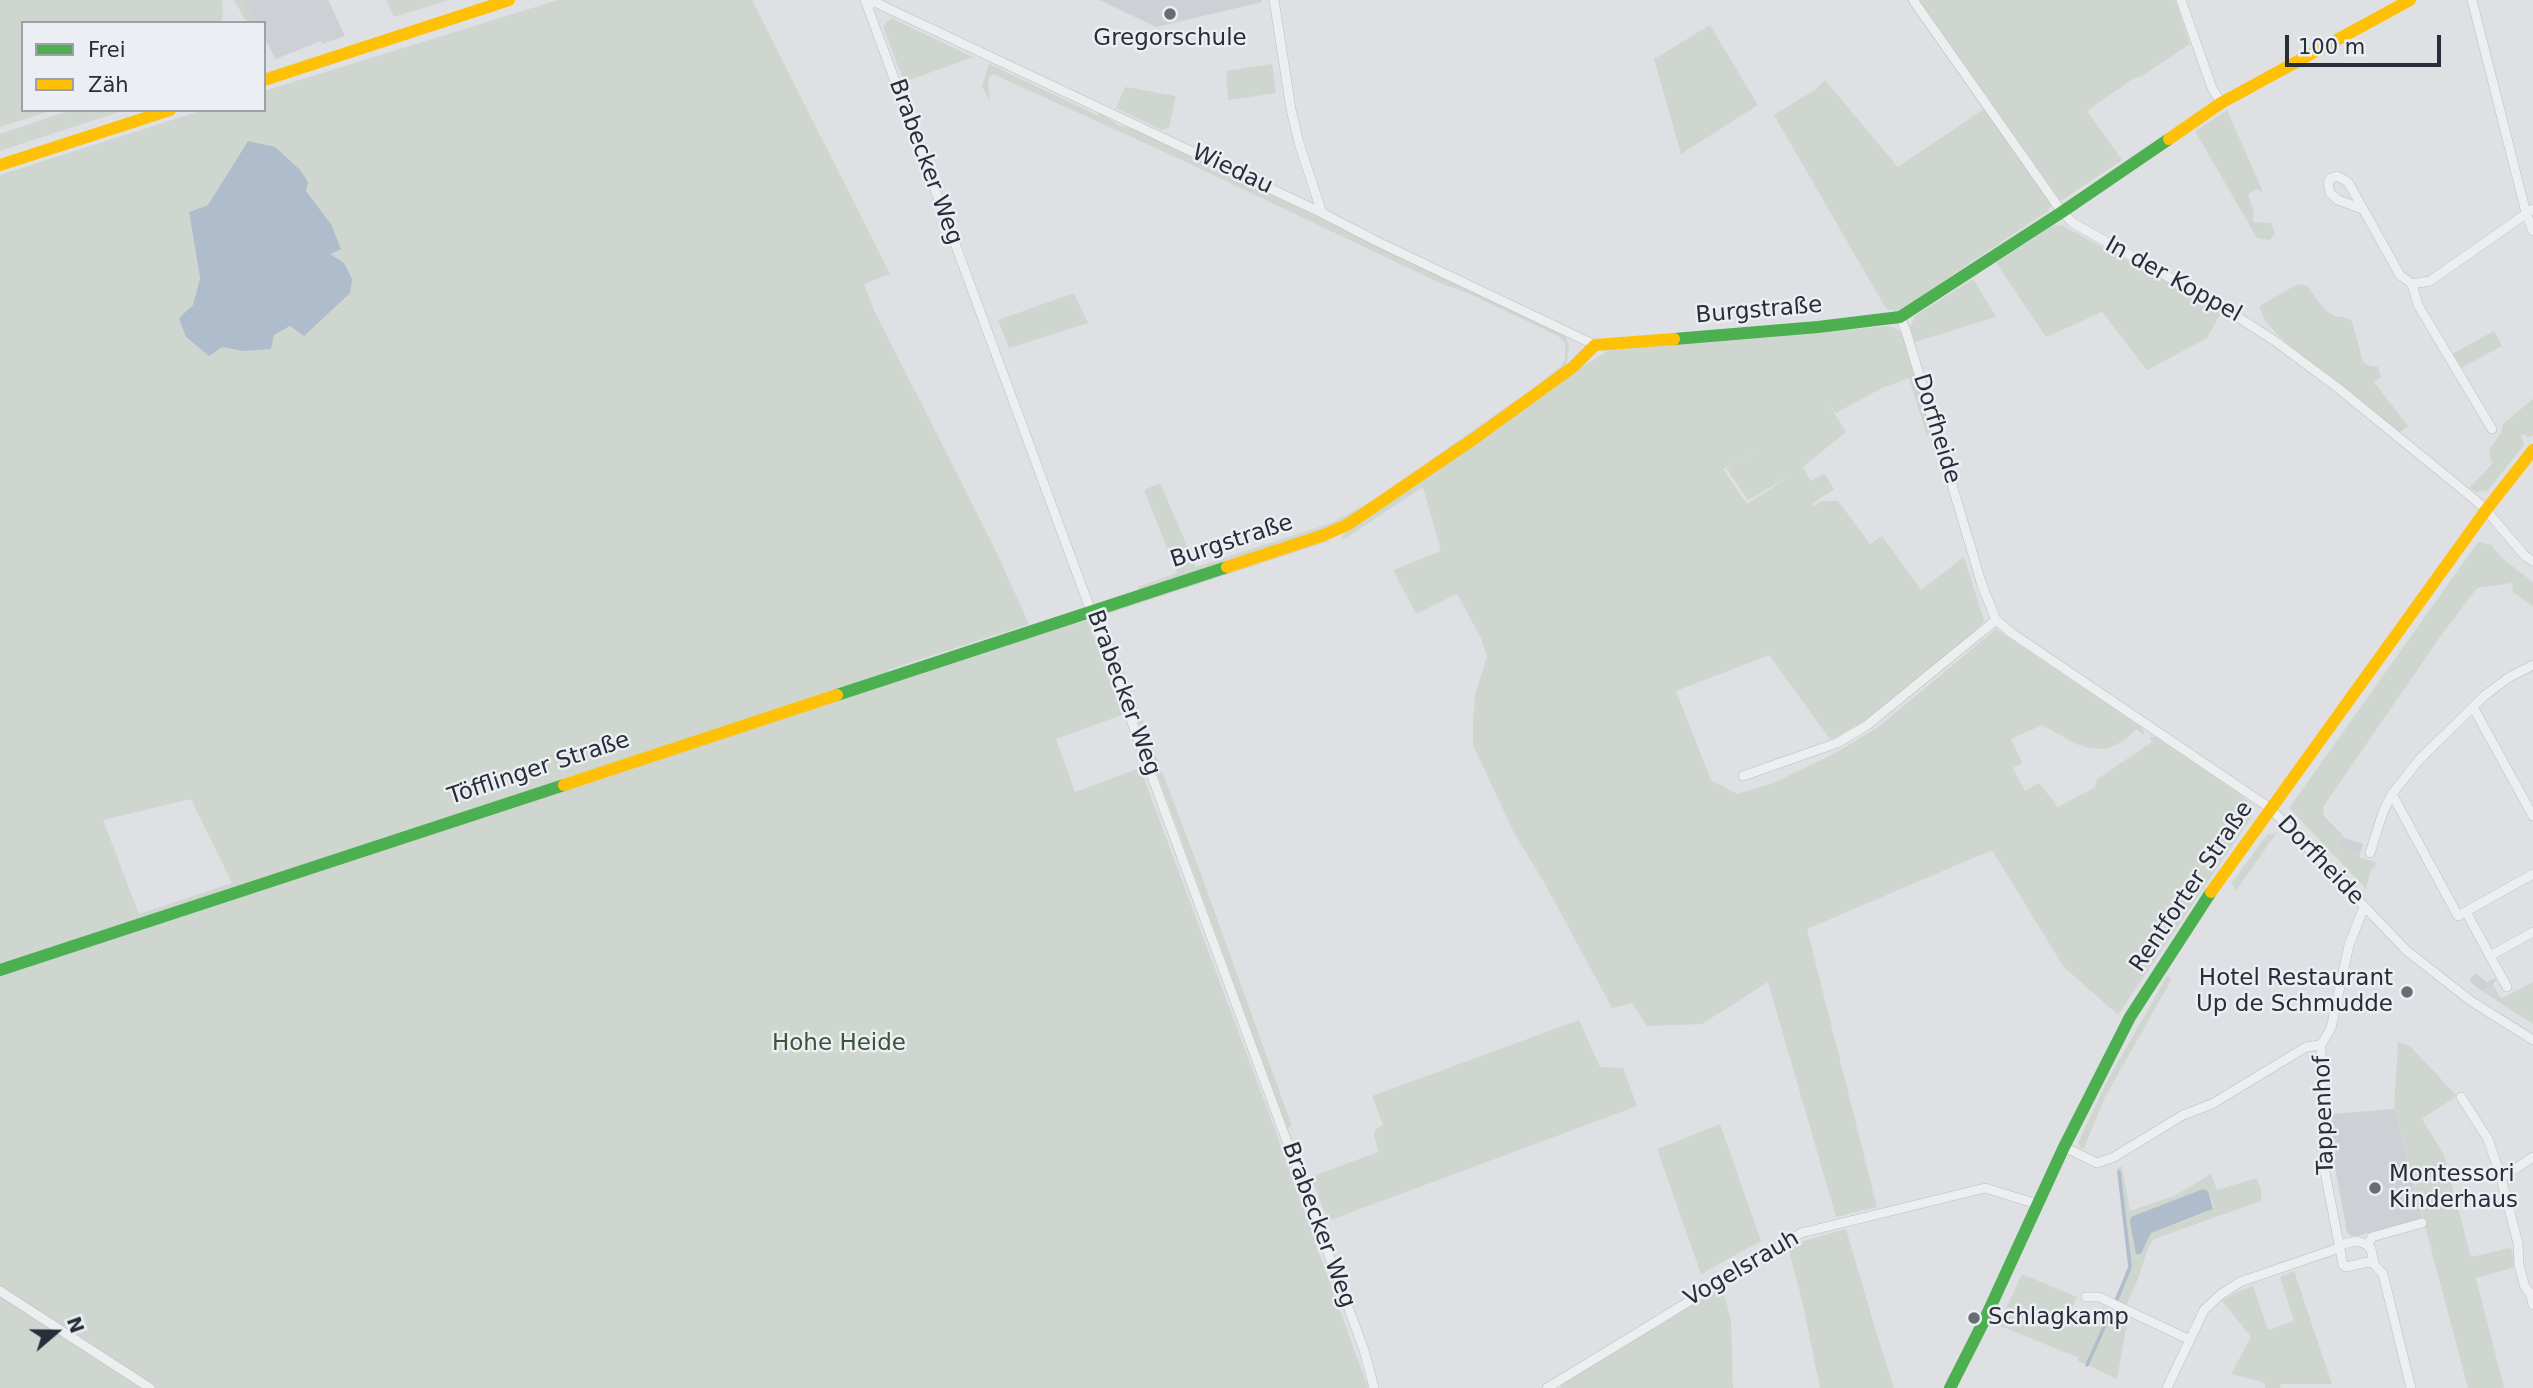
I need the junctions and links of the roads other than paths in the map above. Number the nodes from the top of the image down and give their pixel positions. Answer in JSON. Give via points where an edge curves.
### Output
{"nodes":[{"id":1,"x":509,"y":0,"type":"edge"},
{"id":2,"x":1273,"y":0,"type":"edge"},
{"id":3,"x":1913,"y":0,"type":"edge"},
{"id":4,"x":2180,"y":0,"type":"edge"},
{"id":5,"x":2410,"y":0,"type":"edge"},
{"id":6,"x":2472,"y":0,"type":"edge"},
{"id":7,"x":867,"y":3,"type":"edge"},
{"id":8,"x":266,"y":79,"type":"edge"},
{"id":9,"x":2221,"y":103,"type":"junction"},
{"id":10,"x":164,"y":112,"type":"edge"},
{"id":11,"x":0,"y":165,"type":"edge"},
{"id":12,"x":2362,"y":209,"type":"dead end"},
{"id":13,"x":2530,"y":211,"type":"edge"},
{"id":14,"x":2062,"y":212,"type":"junction"},
{"id":15,"x":1322,"y":213,"type":"junction"},
{"id":16,"x":2533,"y":231,"type":"edge"},
{"id":17,"x":2412,"y":284,"type":"junction"},
{"id":18,"x":1900,"y":317,"type":"junction"},
{"id":19,"x":1595,"y":345,"type":"junction"},
{"id":20,"x":2492,"y":429,"type":"dead end"},
{"id":21,"x":2533,"y":450,"type":"edge"},
{"id":22,"x":2486,"y":510,"type":"junction"},
{"id":23,"x":2533,"y":562,"type":"edge"},
{"id":24,"x":1092,"y":610,"type":"junction"},
{"id":25,"x":1996,"y":620,"type":"junction"},
{"id":26,"x":2533,"y":665,"type":"edge"},
{"id":27,"x":2473,"y":707,"type":"junction"},
{"id":28,"x":1743,"y":776,"type":"dead end"},
{"id":29,"x":2392,"y":794,"type":"junction"},
{"id":30,"x":2270,"y":808,"type":"junction"},
{"id":31,"x":2533,"y":816,"type":"edge"},
{"id":32,"x":2370,"y":853,"type":"dead end"},
{"id":33,"x":2533,"y":874,"type":"edge"},
{"id":34,"x":2364,"y":907,"type":"junction"},
{"id":35,"x":2466,"y":912,"type":"junction"},
{"id":36,"x":2533,"y":932,"type":"edge"},
{"id":37,"x":2490,"y":956,"type":"junction"},
{"id":38,"x":0,"y":970,"type":"edge"},
{"id":39,"x":2507,"y":987,"type":"dead end"},
{"id":40,"x":2533,"y":1040,"type":"edge"},
{"id":41,"x":2321,"y":1045,"type":"junction"},
{"id":42,"x":2461,"y":1097,"type":"dead end"},
{"id":43,"x":2064,"y":1147,"type":"junction"},
{"id":44,"x":2533,"y":1157,"type":"edge"},
{"id":45,"x":2501,"y":1178,"type":"junction"},
{"id":46,"x":2037,"y":1204,"type":"junction"},
{"id":47,"x":2422,"y":1223,"type":"dead end"},
{"id":48,"x":2368,"y":1245,"type":"junction"},
{"id":49,"x":2339,"y":1247,"type":"junction"},
{"id":50,"x":2374,"y":1264,"type":"junction"},
{"id":51,"x":0,"y":1291,"type":"edge"},
{"id":52,"x":2086,"y":1297,"type":"dead end"},
{"id":53,"x":2533,"y":1305,"type":"edge"},
{"id":54,"x":2188,"y":1339,"type":"junction"},
{"id":55,"x":150,"y":1388,"type":"edge"},
{"id":56,"x":1374,"y":1388,"type":"edge"},
{"id":57,"x":1547,"y":1388,"type":"edge"},
{"id":58,"x":1950,"y":1388,"type":"edge"},
{"id":59,"x":2166,"y":1388,"type":"edge"},
{"id":60,"x":2411,"y":1388,"type":"edge"}],
"edges":[{"from":1,"to":8,"type":"street"},
{"from":2,"to":15,"type":"street","via":[[1291,109]]},
{"from":3,"to":14,"type":"street","name":"In der Koppel"},
{"from":4,"to":9,"type":"street","via":[[2211,88]]},
{"from":5,"to":9,"type":"street","name":"Burgstraße"},
{"from":6,"to":13,"type":"street"},
{"from":7,"to":15,"type":"street","name":"Wiedau","via":[[885,7]]},
{"from":7,"to":24,"type":"street","name":"Brabecker Weg"},
{"from":9,"to":14,"type":"street","name":"Burgstraße"},
{"from":10,"to":11,"type":"street"},
{"from":12,"to":17,"type":"street","via":[[2400,275]]},
{"from":13,"to":16,"type":"street"},
{"from":13,"to":17,"type":"street","via":[[2430,281]]},
{"from":14,"to":18,"type":"street","name":"Burgstraße"},
{"from":14,"to":22,"type":"street","name":"In der Koppel","via":[[2275,341]]},
{"from":15,"to":19,"type":"street","name":"Wiedau"},
{"from":17,"to":20,"type":"street","via":[[2418,305]]},
{"from":18,"to":19,"type":"street","name":"Burgstraße"},
{"from":18,"to":25,"type":"street","name":"Dorfheide"},
{"from":19,"to":24,"type":"street","name":"Burgstraße","via":[[1532,397],[1347,525]]},
{"from":21,"to":22,"type":"street","name":"Rentforter Straße"},
{"from":22,"to":23,"type":"street","name":"In der Koppel"},
{"from":22,"to":30,"type":"street","name":"Rentforter Straße"},
{"from":24,"to":38,"type":"street","name":"Töfflinger Straße"},
{"from":24,"to":56,"type":"street","name":"Brabecker Weg","via":[[1364,1350]]},
{"from":25,"to":28,"type":"street","via":[[1866,726],[1837,744]]},
{"from":25,"to":30,"type":"street","name":"Dorfheide"},
{"from":26,"to":27,"type":"street","via":[[2508,678]]},
{"from":27,"to":29,"type":"street"},
{"from":27,"to":31,"type":"street"},
{"from":29,"to":32,"type":"street"},
{"from":29,"to":35,"type":"street","via":[[2458,916]]},
{"from":30,"to":34,"type":"street","name":"Dorfheide"},
{"from":30,"to":43,"type":"street","name":"Rentforter Straße","via":[[2130,1017]]},
{"from":33,"to":35,"type":"street"},
{"from":34,"to":40,"type":"street","name":"Dorfheide","via":[[2407,951],[2471,1001]]},
{"from":34,"to":41,"type":"street","name":"Tappenhof","via":[[2349,945],[2332,1028]]},
{"from":35,"to":37,"type":"street"},
{"from":36,"to":37,"type":"street"},
{"from":37,"to":39,"type":"street"},
{"from":41,"to":43,"type":"street","via":[[2306,1047],[2114,1157],[2097,1163]]},
{"from":41,"to":49,"type":"street","name":"Tappenhof","via":[[2324,1167]]},
{"from":42,"to":45,"type":"street","via":[[2488,1139]]},
{"from":43,"to":46,"type":"street","name":"Rentforter Straße"},
{"from":44,"to":45,"type":"street"},
{"from":45,"to":53,"type":"street","via":[[2519,1265]]},
{"from":46,"to":57,"type":"street","name":"Vogelsrauh","via":[[1985,1188],[1801,1233]]},
{"from":46,"to":58,"type":"street","name":"Rentforter Straße"},
{"from":47,"to":48,"type":"street","via":[[2372,1237]]},
{"from":48,"to":49,"type":"street","via":[[2356,1241]]},
{"from":48,"to":50,"type":"street"},
{"from":49,"to":50,"type":"street","via":[[2346,1267]]},
{"from":49,"to":54,"type":"street","via":[[2235,1285],[2204,1310]]},
{"from":50,"to":60,"type":"street","via":[[2383,1274]]},
{"from":51,"to":55,"type":"street"},
{"from":52,"to":54,"type":"street","via":[[2099,1297]]},
{"from":54,"to":59,"type":"street"}]}
